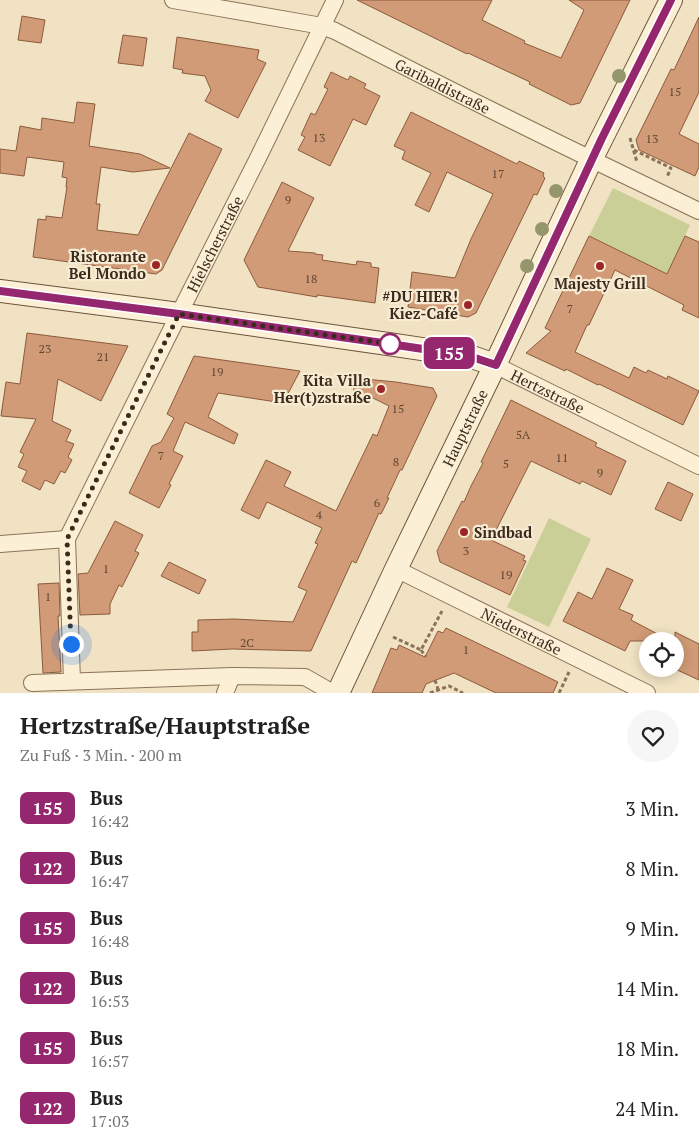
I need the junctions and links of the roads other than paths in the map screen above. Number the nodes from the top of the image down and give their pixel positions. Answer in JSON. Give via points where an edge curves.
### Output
{"nodes":[{"id":1,"x":173,"y":0,"type":"edge"},
{"id":2,"x":335,"y":0,"type":"edge"},
{"id":3,"x":670,"y":0,"type":"edge"},
{"id":4,"x":322,"y":26,"type":"junction"},
{"id":5,"x":591,"y":160,"type":"junction"},
{"id":6,"x":699,"y":211,"type":"edge"},
{"id":7,"x":0,"y":291,"type":"edge"},
{"id":8,"x":179,"y":314,"type":"junction"},
{"id":9,"x":496,"y":365,"type":"junction"},
{"id":10,"x":699,"y":466,"type":"edge"},
{"id":11,"x":67,"y":539,"type":"junction"},
{"id":12,"x":0,"y":544,"type":"edge"},
{"id":13,"x":396,"y":569,"type":"junction"},
{"id":14,"x":232,"y":676,"type":"junction"},
{"id":15,"x":72,"y":681,"type":"junction"},
{"id":16,"x":32,"y":683,"type":"dead end"},
{"id":17,"x":108,"y":686,"type":"edge"},
{"id":18,"x":225,"y":693,"type":"edge"},
{"id":19,"x":333,"y":693,"type":"edge"},
{"id":20,"x":338,"y":693,"type":"edge"},
{"id":21,"x":647,"y":693,"type":"edge"}],
"edges":[{"from":1,"to":4,"type":"street","name":"Garibaldistraße"},
{"from":2,"to":4,"type":"street","name":"Hielscherstraße"},
{"from":3,"to":5,"type":"main road","name":"Hauptstraße"},
{"from":4,"to":5,"type":"street","name":"Garibaldistraße"},
{"from":4,"to":8,"type":"street","name":"Hielscherstraße"},
{"from":5,"to":6,"type":"street","name":"Garibaldistraße"},
{"from":5,"to":9,"type":"main road","name":"Hauptstraße"},
{"from":7,"to":8,"type":"main road","name":"Hertzstraße"},
{"from":8,"to":9,"type":"main road","name":"Hertzstraße","via":[[469,356]]},
{"from":8,"to":11,"type":"street","name":"Hielscherstraße"},
{"from":9,"to":10,"type":"street","name":"Hertzstraße"},
{"from":9,"to":13,"type":"main road","name":"Hauptstraße"},
{"from":11,"to":12,"type":"street"},
{"from":11,"to":15,"type":"street","name":"Hielscherstraße"},
{"from":13,"to":20,"type":"main road","name":"Hauptstraße"},
{"from":13,"to":21,"type":"street","name":"Niederstraße"},
{"from":14,"to":17,"type":"street"},
{"from":14,"to":18,"type":"street"},
{"from":14,"to":19,"type":"street","via":[[306,678]]},
{"from":15,"to":16,"type":"street"},
{"from":15,"to":17,"type":"street"}]}
